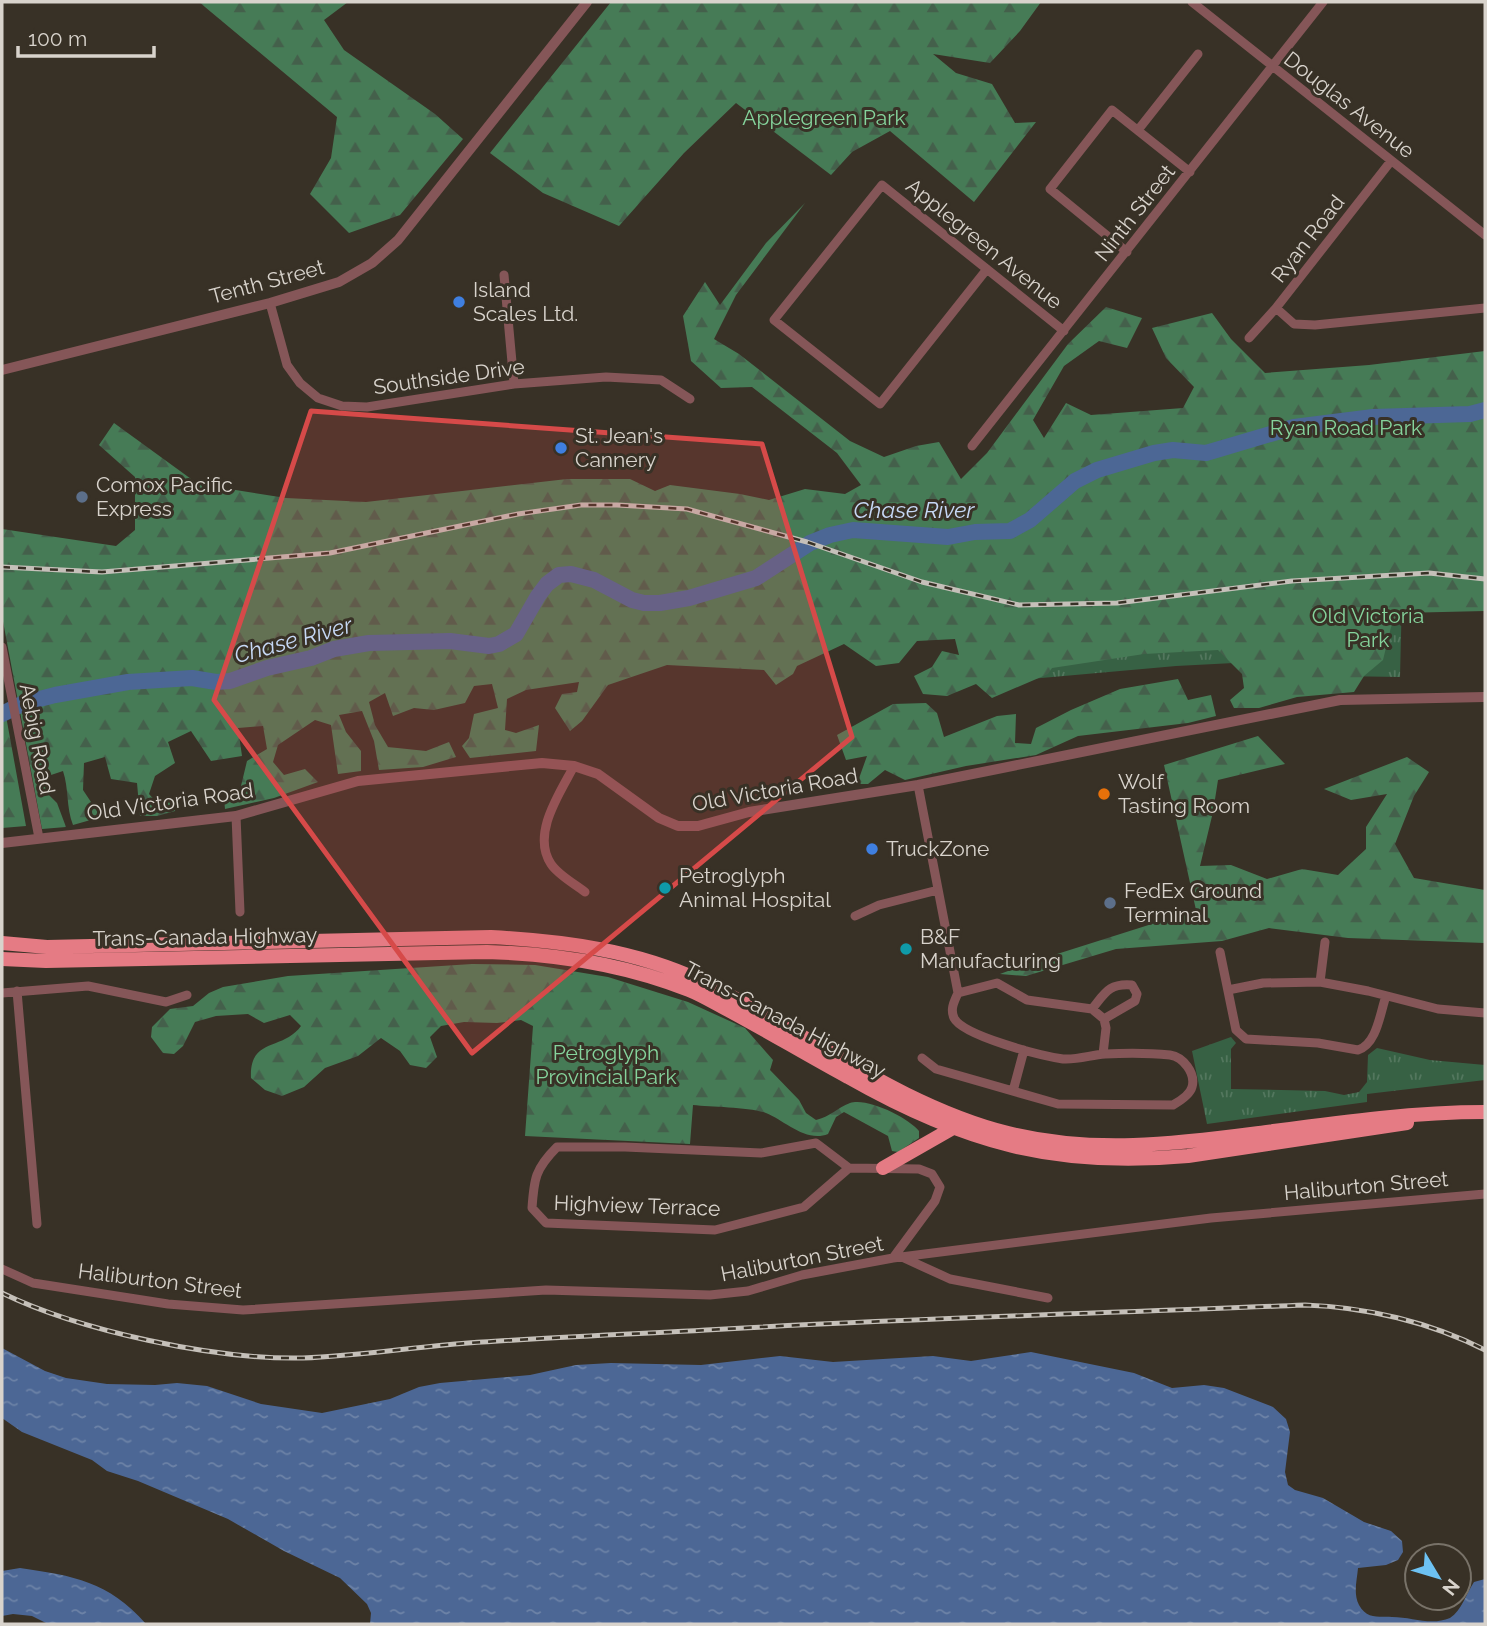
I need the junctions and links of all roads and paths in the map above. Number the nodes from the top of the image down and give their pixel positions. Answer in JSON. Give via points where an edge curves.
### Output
{"nodes":[{"id":1,"x":587,"y":2,"type":"edge"},
{"id":2,"x":1192,"y":2,"type":"edge"},
{"id":3,"x":1323,"y":2,"type":"edge"},
{"id":4,"x":1198,"y":54,"type":"dead end"},
{"id":5,"x":1272,"y":67,"type":"junction"},
{"id":6,"x":1138,"y":130,"type":"junction"},
{"id":7,"x":1391,"y":161,"type":"junction"},
{"id":8,"x":1190,"y":172,"type":"junction"},
{"id":9,"x":1485,"y":235,"type":"edge"},
{"id":10,"x":1127,"y":252,"type":"junction"},
{"id":11,"x":987,"y":269,"type":"junction"},
{"id":12,"x":504,"y":275,"type":"dead end"},
{"id":13,"x":270,"y":303,"type":"junction"},
{"id":14,"x":1276,"y":308,"type":"junction"},
{"id":15,"x":1485,"y":308,"type":"edge"},
{"id":16,"x":1064,"y":331,"type":"junction"},
{"id":17,"x":1249,"y":338,"type":"dead end"},
{"id":18,"x":2,"y":370,"type":"edge"},
{"id":19,"x":514,"y":384,"type":"junction"},
{"id":20,"x":690,"y":399,"type":"dead end"},
{"id":21,"x":972,"y":446,"type":"dead end"},
{"id":22,"x":2,"y":647,"type":"edge"},
{"id":23,"x":1485,"y":697,"type":"edge"},
{"id":24,"x":574,"y":766,"type":"junction"},
{"id":25,"x":918,"y":785,"type":"junction"},
{"id":26,"x":236,"y":816,"type":"junction"},
{"id":27,"x":39,"y":838,"type":"junction"},
{"id":28,"x":2,"y":843,"type":"edge"},
{"id":29,"x":938,"y":890,"type":"junction"},
{"id":30,"x":585,"y":892,"type":"dead end"},
{"id":31,"x":240,"y":912,"type":"dead end"},
{"id":32,"x":855,"y":916,"type":"dead end"},
{"id":33,"x":1325,"y":942,"type":"dead end"},
{"id":34,"x":2,"y":943,"type":"edge"},
{"id":35,"x":1220,"y":952,"type":"dead end"},
{"id":36,"x":2,"y":959,"type":"edge"},
{"id":37,"x":1320,"y":982,"type":"junction"},
{"id":38,"x":1228,"y":990,"type":"junction"},
{"id":39,"x":17,"y":991,"type":"junction"},
{"id":40,"x":2,"y":993,"type":"edge"},
{"id":41,"x":958,"y":993,"type":"junction"},
{"id":42,"x":187,"y":995,"type":"dead end"},
{"id":43,"x":1386,"y":996,"type":"junction"},
{"id":44,"x":1092,"y":1009,"type":"junction"},
{"id":45,"x":1485,"y":1013,"type":"edge"},
{"id":46,"x":1104,"y":1019,"type":"junction"},
{"id":47,"x":1024,"y":1050,"type":"junction"},
{"id":48,"x":1104,"y":1054,"type":"junction"},
{"id":49,"x":922,"y":1058,"type":"dead end"},
{"id":50,"x":1013,"y":1091,"type":"junction"},
{"id":51,"x":1485,"y":1112,"type":"edge"},
{"id":52,"x":1454,"y":1113,"type":"junction"},
{"id":53,"x":953,"y":1128,"type":"junction"},
{"id":54,"x":849,"y":1168,"type":"junction"},
{"id":55,"x":883,"y":1168,"type":"junction"},
{"id":56,"x":1485,"y":1194,"type":"edge"},
{"id":57,"x":37,"y":1223,"type":"dead end"},
{"id":58,"x":898,"y":1258,"type":"junction"},
{"id":59,"x":2,"y":1269,"type":"edge"},
{"id":60,"x":1048,"y":1298,"type":"dead end"}],
"edges":[{"from":1,"to":13,"type":"street","name":"Tenth Street","via":[[397,240],[372,263],[339,282]]},
{"from":2,"to":5,"type":"street","name":"Douglas Avenue"},
{"from":3,"to":5,"type":"street","name":"Ninth Street"},
{"from":4,"to":6,"type":"street"},
{"from":5,"to":7,"type":"street","name":"Douglas Avenue"},
{"from":5,"to":8,"type":"street","name":"Ninth Street"},
{"from":6,"to":8,"type":"street"},
{"from":6,"to":10,"type":"street","via":[[1112,110],[1050,189]]},
{"from":7,"to":9,"type":"street","name":"Douglas Avenue"},
{"from":7,"to":14,"type":"street","name":"Ryan Road"},
{"from":8,"to":10,"type":"street","name":"Ninth Street"},
{"from":10,"to":16,"type":"street","name":"Ninth Street"},
{"from":11,"to":11,"type":"street","name":"Applegreen Avenue","via":[[883,185],[774,320],[880,404]]},
{"from":11,"to":16,"type":"street","name":"Applegreen Avenue"},
{"from":12,"to":19,"type":"street"},
{"from":13,"to":18,"type":"street","name":"Tenth Street"},
{"from":13,"to":19,"type":"street","name":"Southside Drive","via":[[287,365],[318,398],[342,406],[366,407]]},
{"from":14,"to":15,"type":"street","via":[[1294,324],[1315,325]]},
{"from":14,"to":17,"type":"street","name":"Ryan Road"},
{"from":16,"to":21,"type":"street","name":"Ninth Street"},
{"from":19,"to":20,"type":"street","name":"Southside Drive","via":[[606,377],[661,380]]},
{"from":22,"to":27,"type":"street","name":"Aebig Road"},
{"from":23,"to":25,"type":"street","name":"Old Victoria Road","via":[[1340,699]]},
{"from":24,"to":25,"type":"street","name":"Old Victoria Road","via":[[598,775],[678,826]]},
{"from":24,"to":26,"type":"street","name":"Old Victoria Road","via":[[542,763],[358,780]]},
{"from":24,"to":30,"type":"street","via":[[551,810],[545,851],[551,866]]},
{"from":25,"to":29,"type":"street"},
{"from":26,"to":27,"type":"street","name":"Old Victoria Road"},
{"from":26,"to":31,"type":"street"},
{"from":27,"to":28,"type":"street","name":"Old Victoria Road"},
{"from":29,"to":32,"type":"street"},
{"from":29,"to":41,"type":"street"},
{"from":33,"to":37,"type":"street"},
{"from":34,"to":52,"type":"highway","name":"Trans-Canada Highway","via":[[47,947],[491,937],[597,948],[699,980],[859,1068],[976,1123],[1032,1139],[1087,1146],[1156,1146],[1382,1117]]},
{"from":35,"to":38,"type":"street"},
{"from":36,"to":53,"type":"highway","name":"Trans-Canada Highway","via":[[487,952],[536,953],[592,962],[644,973],[692,991],[851,1080]]},
{"from":37,"to":38,"type":"street","via":[[1264,983]]},
{"from":37,"to":43,"type":"street"},
{"from":38,"to":43,"type":"street","via":[[1236,1030],[1246,1039],[1358,1050],[1372,1039]]},
{"from":39,"to":40,"type":"street"},
{"from":39,"to":42,"type":"street","via":[[88,986],[166,1002]]},
{"from":39,"to":57,"type":"street"},
{"from":41,"to":44,"type":"street","via":[[997,983],[1027,1000]]},
{"from":41,"to":47,"type":"street","via":[[952,1007],[960,1027]]},
{"from":43,"to":45,"type":"street","via":[[1438,1009]]},
{"from":44,"to":46,"type":"street"},
{"from":44,"to":46,"type":"street","via":[[1118,984],[1132,985],[1136,1001]]},
{"from":46,"to":48,"type":"street"},
{"from":47,"to":48,"type":"street","via":[[1062,1059]]},
{"from":47,"to":50,"type":"street"},
{"from":48,"to":50,"type":"street","via":[[1173,1056],[1185,1062],[1192,1074],[1192,1087],[1173,1105],[1058,1104]]},
{"from":49,"to":50,"type":"street","via":[[936,1069]]},
{"from":51,"to":52,"type":"highway","name":"Trans-Canada Highway"},
{"from":52,"to":53,"type":"highway","name":"Trans-Canada Highway","via":[[1385,1128],[1152,1159],[1027,1151]]},
{"from":53,"to":55,"type":"highway"},
{"from":54,"to":54,"type":"street","name":"Highview Terrace","via":[[816,1143],[761,1153],[557,1147],[534,1178],[532,1208],[546,1223],[715,1230],[804,1207]]},
{"from":54,"to":55,"type":"street"},
{"from":55,"to":58,"type":"street","via":[[919,1169],[933,1174],[940,1187],[936,1201]]},
{"from":56,"to":58,"type":"street","name":"Haliburton Street","via":[[1211,1218]]},
{"from":58,"to":59,"type":"street","name":"Haliburton Street","via":[[710,1295],[546,1290],[243,1310],[33,1283]]},
{"from":58,"to":60,"type":"street","via":[[950,1279]]}]}
